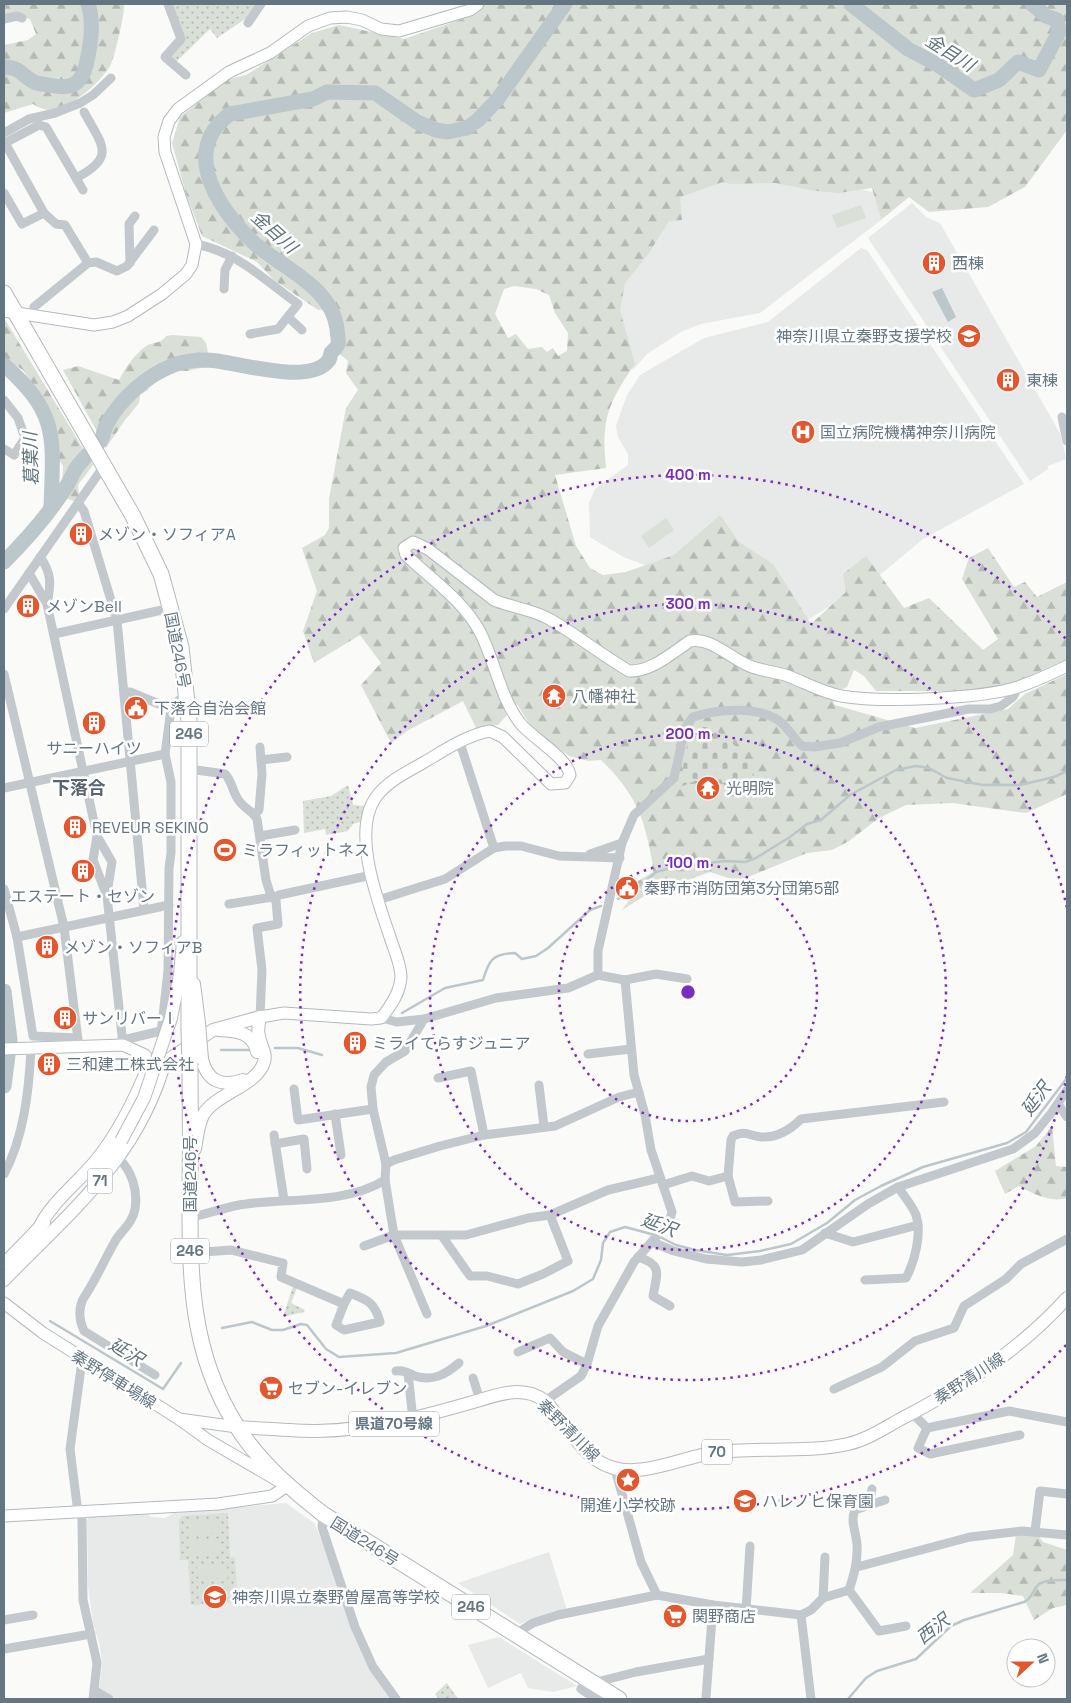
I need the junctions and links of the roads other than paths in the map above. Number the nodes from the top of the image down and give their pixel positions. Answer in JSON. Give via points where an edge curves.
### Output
{"nodes":[{"id":1,"x":168,"y":4,"type":"edge"},
{"id":2,"x":261,"y":4,"type":"edge"},
{"id":3,"x":478,"y":4,"type":"edge"},
{"id":4,"x":22,"y":18,"type":"dead end"},
{"id":5,"x":4,"y":19,"type":"edge"},
{"id":6,"x":248,"y":23,"type":"dead end"},
{"id":7,"x":186,"y":75,"type":"dead end"},
{"id":8,"x":111,"y":78,"type":"dead end"},
{"id":9,"x":84,"y":112,"type":"dead end"},
{"id":10,"x":18,"y":130,"type":"junction"},
{"id":11,"x":4,"y":133,"type":"edge"},
{"id":12,"x":76,"y":178,"type":"junction"},
{"id":13,"x":83,"y":190,"type":"dead end"},
{"id":14,"x":4,"y":193,"type":"edge"},
{"id":15,"x":44,"y":213,"type":"junction"},
{"id":16,"x":135,"y":216,"type":"dead end"},
{"id":17,"x":154,"y":230,"type":"dead end"},
{"id":18,"x":196,"y":244,"type":"junction"},
{"id":19,"x":232,"y":256,"type":"junction"},
{"id":20,"x":88,"y":263,"type":"junction"},
{"id":21,"x":130,"y":263,"type":"junction"},
{"id":22,"x":224,"y":289,"type":"dead end"},
{"id":23,"x":4,"y":293,"type":"edge"},
{"id":24,"x":10,"y":312,"type":"edge"},
{"id":25,"x":32,"y":316,"type":"junction"},
{"id":26,"x":288,"y":317,"type":"junction"},
{"id":27,"x":302,"y":330,"type":"dead end"},
{"id":28,"x":250,"y":334,"type":"dead end"},
{"id":29,"x":4,"y":400,"type":"edge"},
{"id":30,"x":1062,"y":417,"type":"dead end"},
{"id":31,"x":1067,"y":441,"type":"edge"},
{"id":32,"x":4,"y":449,"type":"edge"},
{"id":33,"x":100,"y":465,"type":"junction"},
{"id":34,"x":78,"y":503,"type":"junction"},
{"id":35,"x":40,"y":557,"type":"junction"},
{"id":36,"x":29,"y":573,"type":"junction"},
{"id":37,"x":47,"y":604,"type":"junction"},
{"id":38,"x":171,"y":608,"type":"junction"},
{"id":39,"x":4,"y":609,"type":"edge"},
{"id":40,"x":117,"y":620,"type":"junction"},
{"id":41,"x":54,"y":634,"type":"junction"},
{"id":42,"x":1067,"y":666,"type":"edge"},
{"id":43,"x":4,"y":674,"type":"edge"},
{"id":44,"x":1018,"y":687,"type":"junction"},
{"id":45,"x":124,"y":692,"type":"junction"},
{"id":46,"x":179,"y":700,"type":"dead end"},
{"id":47,"x":171,"y":709,"type":"junction"},
{"id":48,"x":460,"y":743,"type":"junction"},
{"id":49,"x":260,"y":747,"type":"dead end"},
{"id":50,"x":165,"y":754,"type":"junction"},
{"id":51,"x":287,"y":757,"type":"dead end"},
{"id":52,"x":261,"y":760,"type":"junction"},
{"id":53,"x":131,"y":762,"type":"junction"},
{"id":54,"x":189,"y":770,"type":"junction"},
{"id":55,"x":83,"y":771,"type":"junction"},
{"id":56,"x":29,"y":783,"type":"junction"},
{"id":57,"x":4,"y":788,"type":"edge"},
{"id":58,"x":255,"y":814,"type":"junction"},
{"id":59,"x":295,"y":830,"type":"dead end"},
{"id":60,"x":96,"y":836,"type":"junction"},
{"id":61,"x":260,"y":836,"type":"junction"},
{"id":62,"x":622,"y":843,"type":"junction"},
{"id":63,"x":494,"y":848,"type":"junction"},
{"id":64,"x":585,"y":856,"type":"junction"},
{"id":65,"x":620,"y":858,"type":"junction"},
{"id":66,"x":189,"y":871,"type":"junction"},
{"id":67,"x":372,"y":875,"type":"junction"},
{"id":68,"x":4,"y":889,"type":"edge"},
{"id":69,"x":106,"y":896,"type":"junction"},
{"id":70,"x":274,"y":898,"type":"junction"},
{"id":71,"x":378,"y":900,"type":"junction"},
{"id":72,"x":229,"y":904,"type":"dead end"},
{"id":73,"x":169,"y":905,"type":"junction"},
{"id":74,"x":144,"y":909,"type":"junction"},
{"id":75,"x":109,"y":917,"type":"junction"},
{"id":76,"x":64,"y":927,"type":"junction"},
{"id":77,"x":17,"y":938,"type":"junction"},
{"id":78,"x":598,"y":975,"type":"junction"},
{"id":79,"x":687,"y":979,"type":"dead end"},
{"id":80,"x":625,"y":980,"type":"junction"},
{"id":81,"x":260,"y":1017,"type":"junction"},
{"id":82,"x":381,"y":1018,"type":"junction"},
{"id":83,"x":424,"y":1019,"type":"junction"},
{"id":84,"x":213,"y":1030,"type":"junction"},
{"id":85,"x":78,"y":1043,"type":"junction"},
{"id":86,"x":123,"y":1043,"type":"junction"},
{"id":87,"x":96,"y":1047,"type":"junction"},
{"id":88,"x":4,"y":1049,"type":"edge"},
{"id":89,"x":29,"y":1049,"type":"junction"},
{"id":90,"x":631,"y":1049,"type":"junction"},
{"id":91,"x":588,"y":1054,"type":"dead end"},
{"id":92,"x":165,"y":1061,"type":"junction"},
{"id":93,"x":150,"y":1062,"type":"junction"},
{"id":94,"x":196,"y":1062,"type":"junction"},
{"id":95,"x":261,"y":1069,"type":"junction"},
{"id":96,"x":250,"y":1078,"type":"junction"},
{"id":97,"x":438,"y":1078,"type":"dead end"},
{"id":98,"x":539,"y":1085,"type":"dead end"},
{"id":99,"x":294,"y":1089,"type":"dead end"},
{"id":100,"x":1067,"y":1090,"type":"edge"},
{"id":101,"x":639,"y":1092,"type":"junction"},
{"id":102,"x":944,"y":1102,"type":"dead end"},
{"id":103,"x":1056,"y":1107,"type":"junction"},
{"id":104,"x":373,"y":1109,"type":"junction"},
{"id":105,"x":335,"y":1114,"type":"junction"},
{"id":106,"x":1067,"y":1116,"type":"edge"},
{"id":107,"x":544,"y":1127,"type":"junction"},
{"id":108,"x":484,"y":1135,"type":"junction"},
{"id":109,"x":341,"y":1155,"type":"dead end"},
{"id":110,"x":119,"y":1160,"type":"junction"},
{"id":111,"x":386,"y":1164,"type":"junction"},
{"id":112,"x":307,"y":1169,"type":"dead end"},
{"id":113,"x":190,"y":1170,"type":"junction"},
{"id":114,"x":4,"y":1174,"type":"edge"},
{"id":115,"x":728,"y":1176,"type":"junction"},
{"id":116,"x":385,"y":1180,"type":"junction"},
{"id":117,"x":661,"y":1181,"type":"junction"},
{"id":118,"x":898,"y":1188,"type":"junction"},
{"id":119,"x":284,"y":1200,"type":"junction"},
{"id":120,"x":768,"y":1201,"type":"dead end"},
{"id":121,"x":550,"y":1215,"type":"junction"},
{"id":122,"x":190,"y":1217,"type":"junction"},
{"id":123,"x":918,"y":1225,"type":"junction"},
{"id":124,"x":38,"y":1228,"type":"junction"},
{"id":125,"x":825,"y":1234,"type":"junction"},
{"id":126,"x":394,"y":1235,"type":"junction"},
{"id":127,"x":442,"y":1236,"type":"junction"},
{"id":128,"x":1067,"y":1239,"type":"edge"},
{"id":129,"x":652,"y":1242,"type":"junction"},
{"id":130,"x":364,"y":1246,"type":"dead end"},
{"id":131,"x":190,"y":1253,"type":"junction"},
{"id":132,"x":638,"y":1258,"type":"junction"},
{"id":133,"x":4,"y":1264,"type":"edge"},
{"id":134,"x":4,"y":1280,"type":"edge"},
{"id":135,"x":865,"y":1280,"type":"dead end"},
{"id":136,"x":1067,"y":1298,"type":"edge"},
{"id":137,"x":4,"y":1302,"type":"edge"},
{"id":138,"x":344,"y":1304,"type":"junction"},
{"id":139,"x":670,"y":1306,"type":"dead end"},
{"id":140,"x":427,"y":1314,"type":"dead end"},
{"id":141,"x":518,"y":1352,"type":"dead end"},
{"id":142,"x":84,"y":1361,"type":"junction"},
{"id":143,"x":459,"y":1363,"type":"dead end"},
{"id":144,"x":587,"y":1364,"type":"junction"},
{"id":145,"x":396,"y":1371,"type":"dead end"},
{"id":146,"x":408,"y":1373,"type":"junction"},
{"id":147,"x":155,"y":1375,"type":"dead end"},
{"id":148,"x":473,"y":1378,"type":"dead end"},
{"id":149,"x":834,"y":1389,"type":"dead end"},
{"id":150,"x":480,"y":1400,"type":"junction"},
{"id":151,"x":545,"y":1402,"type":"junction"},
{"id":152,"x":912,"y":1414,"type":"junction"},
{"id":153,"x":179,"y":1419,"type":"junction"},
{"id":154,"x":412,"y":1420,"type":"junction"},
{"id":155,"x":1067,"y":1422,"type":"edge"},
{"id":156,"x":237,"y":1427,"type":"junction"},
{"id":157,"x":927,"y":1428,"type":"junction"},
{"id":158,"x":1020,"y":1435,"type":"dead end"},
{"id":159,"x":615,"y":1469,"type":"junction"},
{"id":160,"x":287,"y":1486,"type":"junction"},
{"id":161,"x":872,"y":1489,"type":"dead end"},
{"id":162,"x":1067,"y":1494,"type":"edge"},
{"id":163,"x":885,"y":1500,"type":"dead end"},
{"id":164,"x":869,"y":1505,"type":"junction"},
{"id":165,"x":79,"y":1511,"type":"junction"},
{"id":166,"x":323,"y":1514,"type":"junction"},
{"id":167,"x":4,"y":1516,"type":"edge"},
{"id":168,"x":1036,"y":1531,"type":"junction"},
{"id":169,"x":1067,"y":1534,"type":"edge"},
{"id":170,"x":750,"y":1546,"type":"dead end"},
{"id":171,"x":825,"y":1557,"type":"dead end"},
{"id":172,"x":857,"y":1567,"type":"junction"},
{"id":173,"x":849,"y":1590,"type":"junction"},
{"id":174,"x":657,"y":1595,"type":"junction"},
{"id":175,"x":823,"y":1598,"type":"junction"},
{"id":176,"x":713,"y":1605,"type":"junction"},
{"id":177,"x":746,"y":1610,"type":"junction"},
{"id":178,"x":33,"y":1615,"type":"dead end"},
{"id":179,"x":800,"y":1615,"type":"junction"},
{"id":180,"x":897,"y":1618,"type":"dead end"},
{"id":181,"x":4,"y":1620,"type":"edge"},
{"id":182,"x":906,"y":1626,"type":"dead end"},
{"id":183,"x":897,"y":1628,"type":"junction"},
{"id":184,"x":91,"y":1634,"type":"junction"},
{"id":185,"x":514,"y":1634,"type":"junction"},
{"id":186,"x":4,"y":1649,"type":"edge"},
{"id":187,"x":709,"y":1659,"type":"junction"},
{"id":188,"x":590,"y":1681,"type":"junction"},
{"id":189,"x":94,"y":1695,"type":"edge"},
{"id":190,"x":706,"y":1698,"type":"dead end"},
{"id":191,"x":109,"y":1699,"type":"edge"},
{"id":192,"x":396,"y":1699,"type":"edge"},
{"id":193,"x":596,"y":1699,"type":"edge"},
{"id":194,"x":619,"y":1699,"type":"edge"},
{"id":195,"x":812,"y":1699,"type":"edge"}],
"edges":[{"from":1,"to":7,"type":"street","via":[[181,39],[165,56]]},
{"from":2,"to":6,"type":"street"},
{"from":3,"to":18,"type":"street","via":[[470,10],[399,31],[381,29],[362,20],[330,18],[308,26],[270,54],[229,72],[178,109],[168,121],[165,152]]},
{"from":4,"to":5,"type":"street"},
{"from":8,"to":10,"type":"street","via":[[80,103],[29,119]]},
{"from":9,"to":12,"type":"street","via":[[101,144],[102,153],[94,168]]},
{"from":10,"to":11,"type":"street"},
{"from":10,"to":12,"type":"street","via":[[39,125],[46,127]]},
{"from":10,"to":15,"type":"street","via":[[6,143]]},
{"from":12,"to":13,"type":"street"},
{"from":14,"to":15,"type":"street","via":[[22,224]]},
{"from":15,"to":20,"type":"street","via":[[56,224],[65,225]]},
{"from":16,"to":21,"type":"street","via":[[129,224]]},
{"from":17,"to":21,"type":"street"},
{"from":18,"to":19,"type":"street"},
{"from":18,"to":25,"type":"street","via":[[192,265],[186,274],[128,316],[94,324]]},
{"from":19,"to":22,"type":"street","via":[[224,270]]},
{"from":19,"to":26,"type":"street","via":[[298,304]]},
{"from":20,"to":21,"type":"street","via":[[96,262],[117,271]]},
{"from":20,"to":25,"type":"street","via":[[34,307]]},
{"from":23,"to":24,"type":"highway","number":"246"},
{"from":24,"to":25,"type":"street"},
{"from":24,"to":33,"type":"highway","number":"246","via":[[87,434]]},
{"from":26,"to":27,"type":"street"},
{"from":26,"to":28,"type":"street","via":[[278,328]]},
{"from":29,"to":32,"type":"street","via":[[18,418],[25,438],[14,455]]},
{"from":30,"to":31,"type":"street"},
{"from":33,"to":34,"type":"street"},
{"from":33,"to":38,"type":"highway","name":"国道246号","number":"246","via":[[146,541],[161,574]]},
{"from":34,"to":35,"type":"street"},
{"from":34,"to":40,"type":"street","via":[[84,511]]},
{"from":35,"to":36,"type":"street"},
{"from":35,"to":37,"type":"street","via":[[48,567],[51,581]]},
{"from":36,"to":37,"type":"street"},
{"from":36,"to":39,"type":"street"},
{"from":37,"to":41,"type":"street"},
{"from":38,"to":40,"type":"street"},
{"from":38,"to":54,"type":"highway","name":"国道246号","number":"246","via":[[186,677]]},
{"from":40,"to":41,"type":"street"},
{"from":40,"to":45,"type":"street"},
{"from":41,"to":55,"type":"street"},
{"from":42,"to":44,"type":"street"},
{"from":43,"to":56,"type":"street"},
{"from":44,"to":48,"type":"street","via":[[989,693],[933,697],[887,699],[843,696],[751,666],[707,642],[697,640],[690,641],[652,666],[638,671],[629,670],[551,620],[531,610],[494,600],[428,549],[413,542],[404,548],[406,555],[467,612],[483,638],[510,706],[520,722],[564,762],[570,775],[565,783],[551,784],[503,737],[490,731]]},
{"from":44,"to":62,"type":"street","via":[[1014,697],[1001,706],[879,727],[840,743],[814,747],[802,746],[779,720],[761,713],[725,711],[693,717],[685,728],[674,778],[634,815]]},
{"from":45,"to":47,"type":"street"},
{"from":45,"to":53,"type":"street"},
{"from":46,"to":47,"type":"street"},
{"from":47,"to":50,"type":"street"},
{"from":48,"to":63,"type":"street"},
{"from":48,"to":67,"type":"street","via":[[405,773],[375,799],[365,823]]},
{"from":49,"to":52,"type":"street"},
{"from":50,"to":53,"type":"street"},
{"from":50,"to":73,"type":"street","via":[[170,782]]},
{"from":51,"to":52,"type":"street"},
{"from":52,"to":58,"type":"street","via":[[259,810]]},
{"from":53,"to":55,"type":"street"},
{"from":53,"to":74,"type":"street"},
{"from":54,"to":58,"type":"street","via":[[225,774],[239,801]]},
{"from":54,"to":66,"type":"highway","name":"国道246号","number":"246"},
{"from":55,"to":56,"type":"street"},
{"from":55,"to":60,"type":"street"},
{"from":56,"to":57,"type":"street"},
{"from":56,"to":76,"type":"street"},
{"from":58,"to":61,"type":"street"},
{"from":59,"to":61,"type":"street"},
{"from":60,"to":69,"type":"street","via":[[93,860]]},
{"from":60,"to":69,"type":"street","via":[[112,862]]},
{"from":61,"to":70,"type":"street","via":[[266,880]]},
{"from":62,"to":64,"type":"street"},
{"from":62,"to":65,"type":"street"},
{"from":63,"to":64,"type":"street","via":[[521,846],[559,856]]},
{"from":63,"to":71,"type":"street","via":[[445,879]]},
{"from":64,"to":65,"type":"street"},
{"from":65,"to":78,"type":"street","via":[[598,951]]},
{"from":66,"to":94,"type":"highway","name":"国道246号","number":"246","bridge":true,"via":[[189,952]]},
{"from":66,"to":124,"type":"main road","number":"71","bridge":true,"via":[[180,974],[171,1018],[144,1098],[121,1141],[80,1190]]},
{"from":67,"to":70,"type":"street"},
{"from":67,"to":71,"type":"street"},
{"from":68,"to":77,"type":"street"},
{"from":69,"to":75,"type":"street"},
{"from":70,"to":72,"type":"street"},
{"from":70,"to":81,"type":"street","via":[[278,924],[257,928],[262,970]]},
{"from":71,"to":82,"type":"street","via":[[401,968],[399,990]]},
{"from":73,"to":74,"type":"street"},
{"from":73,"to":86,"type":"street","via":[[168,971],[160,1031]]},
{"from":74,"to":75,"type":"street"},
{"from":75,"to":76,"type":"street"},
{"from":75,"to":86,"type":"street"},
{"from":76,"to":77,"type":"street"},
{"from":76,"to":85,"type":"street"},
{"from":77,"to":85,"type":"street","via":[[33,1036]]},
{"from":78,"to":80,"type":"street"},
{"from":78,"to":83,"type":"street","via":[[568,988],[496,998]]},
{"from":79,"to":80,"type":"street","via":[[656,974]]},
{"from":80,"to":90,"type":"street"},
{"from":81,"to":82,"type":"street","via":[[284,1013],[359,1020]]},
{"from":81,"to":84,"type":"main road"},
{"from":81,"to":95,"type":"main road","via":[[258,1034],[265,1056]]},
{"from":82,"to":83,"type":"street","via":[[397,1022]]},
{"from":83,"to":104,"type":"street","via":[[405,1051],[386,1062],[374,1075],[371,1087]]},
{"from":84,"to":92,"type":"main road"},
{"from":84,"to":95,"type":"main road","via":[[240,1032],[255,1042]]},
{"from":85,"to":87,"type":"street"},
{"from":85,"to":89,"type":"street"},
{"from":86,"to":87,"type":"street"},
{"from":86,"to":93,"type":"street","via":[[145,1055]]},
{"from":87,"to":93,"type":"street","via":[[120,1051]]},
{"from":88,"to":89,"type":"street"},
{"from":89,"to":114,"type":"street","via":[[29,1086],[16,1145]]},
{"from":90,"to":91,"type":"street"},
{"from":90,"to":101,"type":"street"},
{"from":92,"to":93,"type":"main road"},
{"from":92,"to":110,"type":"main road","number":"71","via":[[143,1119]]},
{"from":93,"to":124,"type":"main road","number":"71","via":[[120,1126],[94,1163],[46,1212]]},
{"from":94,"to":96,"type":"main road","via":[[217,1081],[230,1084]]},
{"from":94,"to":113,"type":"highway","name":"国道246号","number":"246"},
{"from":95,"to":96,"type":"main road"},
{"from":96,"to":113,"type":"main road","via":[[204,1113]]},
{"from":97,"to":108,"type":"street","via":[[475,1070]]},
{"from":98,"to":107,"type":"street"},
{"from":99,"to":105,"type":"street","via":[[294,1121]]},
{"from":100,"to":103,"type":"street"},
{"from":101,"to":107,"type":"street","via":[[619,1097],[555,1126]]},
{"from":101,"to":117,"type":"street"},
{"from":102,"to":115,"type":"street","via":[[801,1119],[784,1132],[771,1136],[741,1133],[731,1140]]},
{"from":103,"to":106,"type":"street"},
{"from":103,"to":118,"type":"street","via":[[1035,1133],[1012,1150]]},
{"from":104,"to":105,"type":"street"},
{"from":104,"to":111,"type":"street"},
{"from":105,"to":109,"type":"street"},
{"from":107,"to":108,"type":"street"},
{"from":108,"to":111,"type":"street"},
{"from":110,"to":134,"type":"main road","number":"71"},
{"from":110,"to":147,"type":"street","via":[[129,1169],[135,1192],[135,1209],[132,1220],[83,1299],[79,1308],[81,1323],[84,1331]]},
{"from":111,"to":116,"type":"street"},
{"from":112,"to":119,"type":"street","via":[[304,1139],[274,1140]]},
{"from":113,"to":122,"type":"highway","name":"国道246号","number":"246"},
{"from":115,"to":117,"type":"street","via":[[709,1180],[692,1176]]},
{"from":115,"to":120,"type":"street","via":[[735,1202],[754,1205]]},
{"from":116,"to":119,"type":"street","via":[[354,1194]]},
{"from":116,"to":126,"type":"street"},
{"from":117,"to":121,"type":"street","via":[[608,1190]]},
{"from":117,"to":129,"type":"street","via":[[672,1212]]},
{"from":118,"to":123,"type":"street","via":[[915,1214]]},
{"from":118,"to":125,"type":"street"},
{"from":119,"to":122,"type":"street","via":[[244,1204]]},
{"from":121,"to":127,"type":"street","via":[[466,1236]]},
{"from":121,"to":127,"type":"street","via":[[570,1259],[518,1284],[487,1276],[470,1276]]},
{"from":122,"to":131,"type":"highway","name":"国道246号","number":"246"},
{"from":123,"to":125,"type":"street","via":[[853,1242]]},
{"from":123,"to":135,"type":"street","via":[[913,1259],[906,1278]]},
{"from":124,"to":133,"type":"main road","number":"71"},
{"from":125,"to":129,"type":"street","via":[[802,1250],[742,1262],[706,1259]]},
{"from":126,"to":127,"type":"street"},
{"from":126,"to":130,"type":"street"},
{"from":126,"to":140,"type":"street"},
{"from":128,"to":149,"type":"street","via":[[1021,1264],[964,1306],[954,1328],[915,1341],[882,1367]]},
{"from":129,"to":132,"type":"street"},
{"from":131,"to":138,"type":"street","via":[[231,1250],[283,1263],[281,1277]]},
{"from":131,"to":156,"type":"highway","name":"国道246号","number":"246","via":[[198,1335],[213,1380]]},
{"from":132,"to":139,"type":"street","via":[[656,1265],[652,1296]]},
{"from":132,"to":144,"type":"street","via":[[598,1326]]},
{"from":136,"to":152,"type":"main road","name":"秦野清川線","number":"70","via":[[1005,1356]]},
{"from":137,"to":142,"type":"street","name":"秦野停車場線"},
{"from":138,"to":138,"type":"street","via":[[350,1293],[367,1300],[377,1309],[380,1322],[344,1330],[336,1324]]},
{"from":141,"to":144,"type":"street","via":[[550,1338],[563,1352]]},
{"from":142,"to":153,"type":"street","name":"秦野停車場線"},
{"from":142,"to":165,"type":"street","via":[[70,1442]]},
{"from":143,"to":146,"type":"street","via":[[448,1373],[432,1378],[424,1379]]},
{"from":144,"to":151,"type":"street","via":[[581,1376]]},
{"from":145,"to":146,"type":"street"},
{"from":146,"to":154,"type":"street"},
{"from":148,"to":150,"type":"street"},
{"from":150,"to":151,"type":"main road","name":"秦野清川線","number":"県道70号線","via":[[516,1391],[540,1397]]},
{"from":150,"to":154,"type":"main road","name":"秦野清川線","number":"県道70号線"},
{"from":151,"to":159,"type":"main road","name":"秦野清川線","number":"70","via":[[587,1452]]},
{"from":152,"to":157,"type":"street"},
{"from":152,"to":159,"type":"main road","name":"秦野清川線","number":"70","via":[[850,1444],[816,1449],[716,1452],[646,1468]]},
{"from":153,"to":156,"type":"street","name":"秦野停車場線"},
{"from":153,"to":160,"type":"street","via":[[208,1440]]},
{"from":154,"to":156,"type":"main road","name":"秦野清川線","number":"県道70号線","via":[[316,1431]]},
{"from":155,"to":157,"type":"street","via":[[1008,1411]]},
{"from":156,"to":160,"type":"highway","name":"国道246号","number":"246"},
{"from":157,"to":158,"type":"street","via":[[918,1448],[930,1454]]},
{"from":159,"to":174,"type":"street","via":[[641,1562]]},
{"from":160,"to":165,"type":"street","via":[[272,1496],[242,1501]]},
{"from":160,"to":166,"type":"highway","name":"国道246号","number":"246"},
{"from":161,"to":164,"type":"street"},
{"from":162,"to":168,"type":"street","via":[[1040,1491]]},
{"from":163,"to":164,"type":"street"},
{"from":164,"to":172,"type":"street","via":[[855,1510],[852,1517]]},
{"from":165,"to":167,"type":"street"},
{"from":165,"to":184,"type":"street","via":[[84,1600]]},
{"from":166,"to":185,"type":"highway","name":"国道246号","number":"246"},
{"from":166,"to":192,"type":"street","via":[[322,1527],[355,1627],[374,1667]]},
{"from":168,"to":169,"type":"street"},
{"from":168,"to":172,"type":"street","via":[[970,1536]]},
{"from":170,"to":177,"type":"street"},
{"from":171,"to":175,"type":"street"},
{"from":172,"to":173,"type":"street"},
{"from":173,"to":175,"type":"street"},
{"from":173,"to":183,"type":"street","via":[[879,1631]]},
{"from":174,"to":176,"type":"street"},
{"from":174,"to":185,"type":"street","via":[[558,1615],[533,1623]]},
{"from":175,"to":179,"type":"street","via":[[811,1610]]},
{"from":176,"to":177,"type":"street"},
{"from":176,"to":187,"type":"street"},
{"from":177,"to":179,"type":"street"},
{"from":178,"to":181,"type":"street"},
{"from":179,"to":195,"type":"street"},
{"from":180,"to":183,"type":"street"},
{"from":182,"to":183,"type":"street"},
{"from":184,"to":186,"type":"street"},
{"from":184,"to":189,"type":"street","via":[[97,1663]]},
{"from":185,"to":188,"type":"highway","name":"国道246号","number":"246"},
{"from":187,"to":188,"type":"street"},
{"from":187,"to":190,"type":"street"},
{"from":188,"to":193,"type":"street","via":[[581,1689]]},
{"from":188,"to":194,"type":"highway","name":"国道246号","number":"246"},
{"from":189,"to":191,"type":"street"}]}
